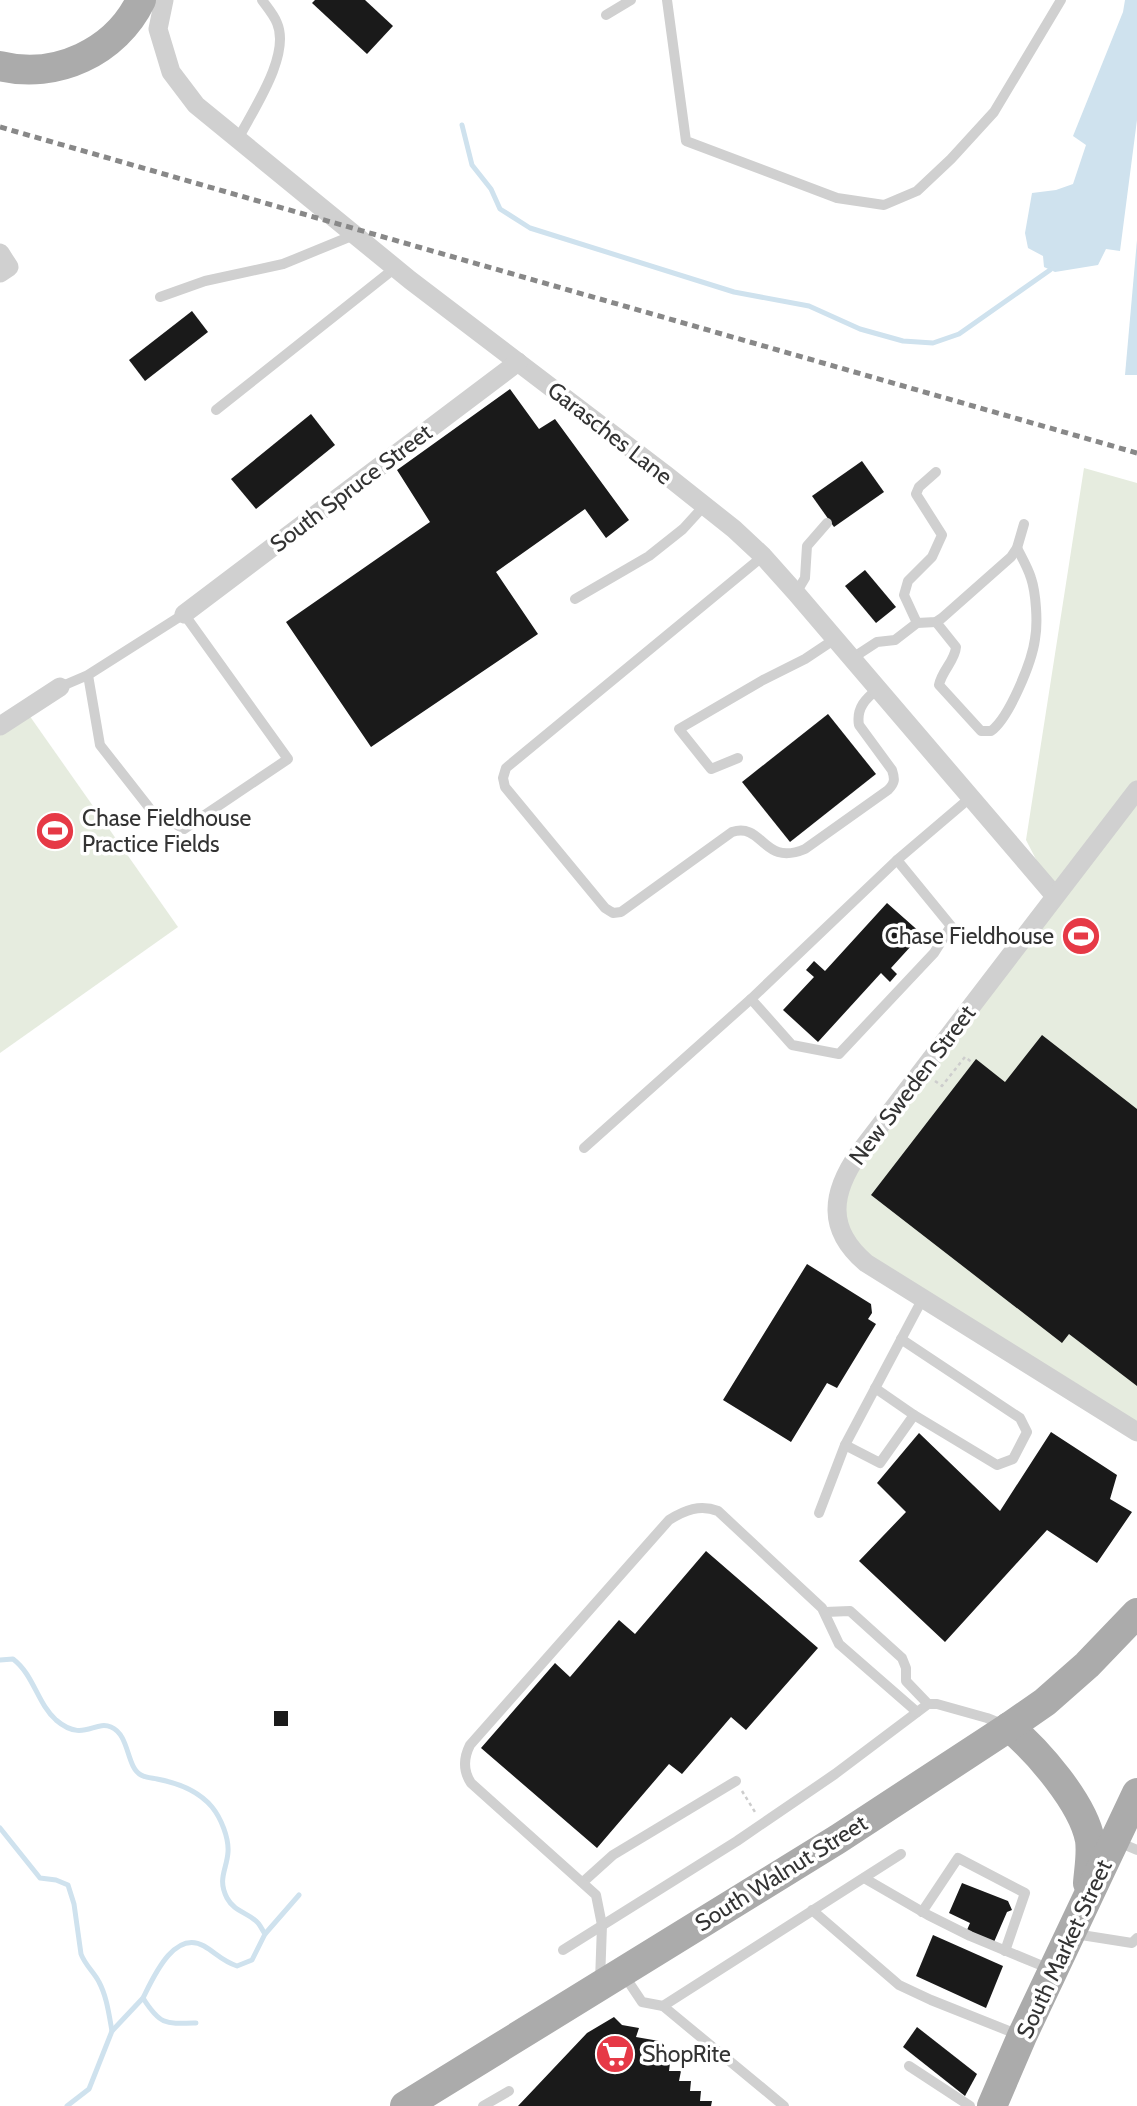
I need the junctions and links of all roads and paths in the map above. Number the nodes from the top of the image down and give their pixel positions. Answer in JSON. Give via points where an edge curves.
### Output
{"nodes":[{"id":1,"x":141,"y":0,"type":"edge"},
{"id":2,"x":164,"y":0,"type":"edge"},
{"id":3,"x":262,"y":0,"type":"edge"},
{"id":4,"x":631,"y":0,"type":"edge"},
{"id":5,"x":667,"y":0,"type":"edge"},
{"id":6,"x":1061,"y":0,"type":"edge"},
{"id":7,"x":606,"y":15,"type":"dead end"},
{"id":8,"x":0,"y":66,"type":"edge"},
{"id":9,"x":238,"y":139,"type":"junction"},
{"id":10,"x":354,"y":234,"type":"junction"},
{"id":11,"x":396,"y":268,"type":"junction"},
{"id":12,"x":160,"y":296,"type":"dead end"},
{"id":13,"x":518,"y":362,"type":"junction"},
{"id":14,"x":216,"y":410,"type":"dead end"},
{"id":15,"x":936,"y":472,"type":"dead end"},
{"id":16,"x":704,"y":506,"type":"junction"},
{"id":17,"x":827,"y":523,"type":"dead end"},
{"id":18,"x":1024,"y":524,"type":"dead end"},
{"id":19,"x":1017,"y":548,"type":"junction"},
{"id":20,"x":763,"y":556,"type":"junction"},
{"id":21,"x":796,"y":593,"type":"junction"},
{"id":22,"x":575,"y":599,"type":"dead end"},
{"id":23,"x":184,"y":614,"type":"junction"},
{"id":24,"x":936,"y":622,"type":"junction"},
{"id":25,"x":917,"y":623,"type":"junction"},
{"id":26,"x":835,"y":639,"type":"junction"},
{"id":27,"x":851,"y":659,"type":"junction"},
{"id":28,"x":88,"y":675,"type":"junction"},
{"id":29,"x":60,"y":687,"type":"joint"},
{"id":30,"x":878,"y":689,"type":"junction"},
{"id":31,"x":0,"y":726,"type":"edge"},
{"id":32,"x":738,"y":758,"type":"dead end"},
{"id":33,"x":1137,"y":790,"type":"edge"},
{"id":34,"x":971,"y":797,"type":"junction"},
{"id":35,"x":897,"y":860,"type":"junction"},
{"id":36,"x":1055,"y":896,"type":"junction"},
{"id":37,"x":751,"y":999,"type":"junction"},
{"id":38,"x":973,"y":1063,"type":"dead end"},
{"id":39,"x":935,"y":1080,"type":"dead end"},
{"id":40,"x":584,"y":1147,"type":"dead end"},
{"id":41,"x":923,"y":1298,"type":"junction"},
{"id":42,"x":901,"y":1339,"type":"junction"},
{"id":43,"x":875,"y":1388,"type":"junction"},
{"id":44,"x":914,"y":1415,"type":"junction"},
{"id":45,"x":1137,"y":1432,"type":"edge"},
{"id":46,"x":845,"y":1445,"type":"junction"},
{"id":47,"x":819,"y":1513,"type":"dead end"},
{"id":48,"x":825,"y":1612,"type":"junction"},
{"id":49,"x":1137,"y":1613,"type":"edge"},
{"id":50,"x":928,"y":1704,"type":"junction"},
{"id":51,"x":917,"y":1712,"type":"junction"},
{"id":52,"x":1009,"y":1727,"type":"junction"},
{"id":53,"x":736,"y":1781,"type":"dead end"},
{"id":54,"x":1137,"y":1793,"type":"edge"},
{"id":55,"x":1126,"y":1845,"type":"edge"},
{"id":56,"x":901,"y":1854,"type":"dead end"},
{"id":57,"x":864,"y":1878,"type":"junction"},
{"id":58,"x":583,"y":1882,"type":"junction"},
{"id":59,"x":1086,"y":1901,"type":"junction"},
{"id":60,"x":812,"y":1910,"type":"junction"},
{"id":61,"x":922,"y":1912,"type":"junction"},
{"id":62,"x":602,"y":1925,"type":"junction"},
{"id":63,"x":1071,"y":1933,"type":"junction"},
{"id":64,"x":1137,"y":1938,"type":"edge"},
{"id":65,"x":563,"y":1950,"type":"dead end"},
{"id":66,"x":1005,"y":1951,"type":"junction"},
{"id":67,"x":1053,"y":1971,"type":"junction"},
{"id":68,"x":611,"y":1979,"type":"junction"},
{"id":69,"x":663,"y":2006,"type":"junction"},
{"id":70,"x":1023,"y":2036,"type":"junction"},
{"id":71,"x":909,"y":2066,"type":"dead end"},
{"id":72,"x":509,"y":2091,"type":"dead end"},
{"id":73,"x":405,"y":2106,"type":"edge"},
{"id":74,"x":483,"y":2106,"type":"edge"},
{"id":75,"x":784,"y":2106,"type":"edge"},
{"id":76,"x":970,"y":2106,"type":"edge"},
{"id":77,"x":992,"y":2106,"type":"edge"}],
"edges":[{"from":1,"to":8,"type":"main road","via":[[126,26],[88,56],[41,69]]},
{"from":2,"to":9,"type":"street","name":"Garasches Lane","via":[[158,29],[171,72],[196,105]]},
{"from":3,"to":9,"type":"lane","via":[[278,24],[281,47]]},
{"from":4,"to":7,"type":"lane"},
{"from":5,"to":6,"type":"lane","via":[[686,141],[837,198],[884,205],[917,191],[994,112]]},
{"from":9,"to":10,"type":"street","name":"Garasches Lane"},
{"from":10,"to":11,"type":"street","name":"Garasches Lane"},
{"from":10,"to":12,"type":"lane","via":[[283,264]]},
{"from":11,"to":13,"type":"street","name":"Garasches Lane"},
{"from":11,"to":14,"type":"lane"},
{"from":13,"to":16,"type":"street","name":"Garasches Lane"},
{"from":13,"to":23,"type":"street","name":"South Spruce Street"},
{"from":15,"to":25,"type":"lane","via":[[916,494],[942,535],[932,557],[908,582],[904,595]]},
{"from":16,"to":20,"type":"street","name":"Garasches Lane"},
{"from":16,"to":22,"type":"lane","via":[[649,556]]},
{"from":17,"to":21,"type":"lane","via":[[807,546],[805,578]]},
{"from":18,"to":19,"type":"lane"},
{"from":19,"to":24,"type":"lane"},
{"from":19,"to":24,"type":"lane","via":[[1032,579],[1035,640],[1017,694],[991,731],[981,731],[939,684],[956,647]]},
{"from":20,"to":21,"type":"street","name":"Garasches Lane"},
{"from":20,"to":30,"type":"lane","via":[[506,768],[505,787],[605,908],[621,912],[740,829],[783,854],[805,849],[888,790],[895,778],[892,769],[857,717],[863,702]]},
{"from":21,"to":26,"type":"street","name":"Garasches Lane"},
{"from":23,"to":28,"type":"lane"},
{"from":23,"to":28,"type":"lane","via":[[288,759],[184,829],[151,810],[100,744]]},
{"from":24,"to":25,"type":"lane"},
{"from":25,"to":27,"type":"lane","via":[[895,640],[877,642]]},
{"from":26,"to":27,"type":"street","name":"Garasches Lane"},
{"from":26,"to":32,"type":"lane","via":[[679,729],[712,769]]},
{"from":27,"to":30,"type":"street","name":"Garasches Lane"},
{"from":28,"to":29,"type":"lane"},
{"from":29,"to":31,"type":"street"},
{"from":30,"to":34,"type":"street","name":"Garasches Lane"},
{"from":33,"to":36,"type":"street"},
{"from":34,"to":35,"type":"lane"},
{"from":34,"to":36,"type":"street","name":"Garasches Lane"},
{"from":35,"to":37,"type":"lane"},
{"from":35,"to":37,"type":"lane","via":[[951,926],[934,953],[839,1054],[792,1045]]},
{"from":36,"to":41,"type":"street","name":"New Sweden Street","via":[[859,1153],[839,1191],[836,1203],[846,1243],[866,1263]]},
{"from":37,"to":40,"type":"lane"},
{"from":38,"to":39,"type":"path","via":[[965,1057],[942,1086]]},
{"from":41,"to":42,"type":"lane"},
{"from":41,"to":45,"type":"street","name":"New Sweden Street"},
{"from":42,"to":43,"type":"lane"},
{"from":42,"to":44,"type":"lane","via":[[1020,1418],[1027,1432],[1013,1459],[997,1465]]},
{"from":43,"to":44,"type":"lane"},
{"from":43,"to":46,"type":"lane"},
{"from":44,"to":46,"type":"lane","via":[[880,1463]]},
{"from":46,"to":47,"type":"lane"},
{"from":48,"to":50,"type":"lane","via":[[850,1611],[884,1641],[902,1658],[906,1681]]},
{"from":48,"to":51,"type":"lane","via":[[839,1644]]},
{"from":48,"to":58,"type":"lane","via":[[718,1511],[694,1508],[661,1528],[466,1752],[464,1768],[471,1783]]},
{"from":49,"to":52,"type":"main road","name":"South Walnut Street","via":[[1087,1665]]},
{"from":50,"to":51,"type":"lane"},
{"from":50,"to":52,"type":"lane"},
{"from":51,"to":62,"type":"lane","via":[[746,1836]]},
{"from":52,"to":59,"type":"main road","via":[[1054,1776],[1083,1820],[1090,1842]]},
{"from":52,"to":68,"type":"main road","name":"South Walnut Street"},
{"from":53,"to":58,"type":"lane","via":[[613,1855]]},
{"from":54,"to":55,"type":"main road","name":"South Market Street"},
{"from":55,"to":59,"type":"main road","name":"South Market Street"},
{"from":56,"to":57,"type":"lane"},
{"from":57,"to":60,"type":"lane"},
{"from":57,"to":61,"type":"lane"},
{"from":58,"to":62,"type":"lane","via":[[596,1895]]},
{"from":59,"to":63,"type":"main road","name":"South Market Street"},
{"from":60,"to":69,"type":"lane"},
{"from":60,"to":70,"type":"lane","via":[[900,1985]]},
{"from":61,"to":66,"type":"lane"},
{"from":61,"to":66,"type":"lane","via":[[958,1858],[1025,1893]]},
{"from":62,"to":65,"type":"lane"},
{"from":62,"to":68,"type":"lane"},
{"from":63,"to":64,"type":"lane","via":[[1132,1943]]},
{"from":63,"to":67,"type":"main road","name":"South Market Street"},
{"from":66,"to":67,"type":"lane"},
{"from":67,"to":70,"type":"main road","name":"South Market Street"},
{"from":68,"to":69,"type":"lane","via":[[642,2002]]},
{"from":68,"to":73,"type":"main road","name":"South Walnut Street"},
{"from":69,"to":75,"type":"lane"},
{"from":70,"to":77,"type":"main road","name":"South Market Street"},
{"from":71,"to":76,"type":"lane"},
{"from":72,"to":74,"type":"lane"}]}
